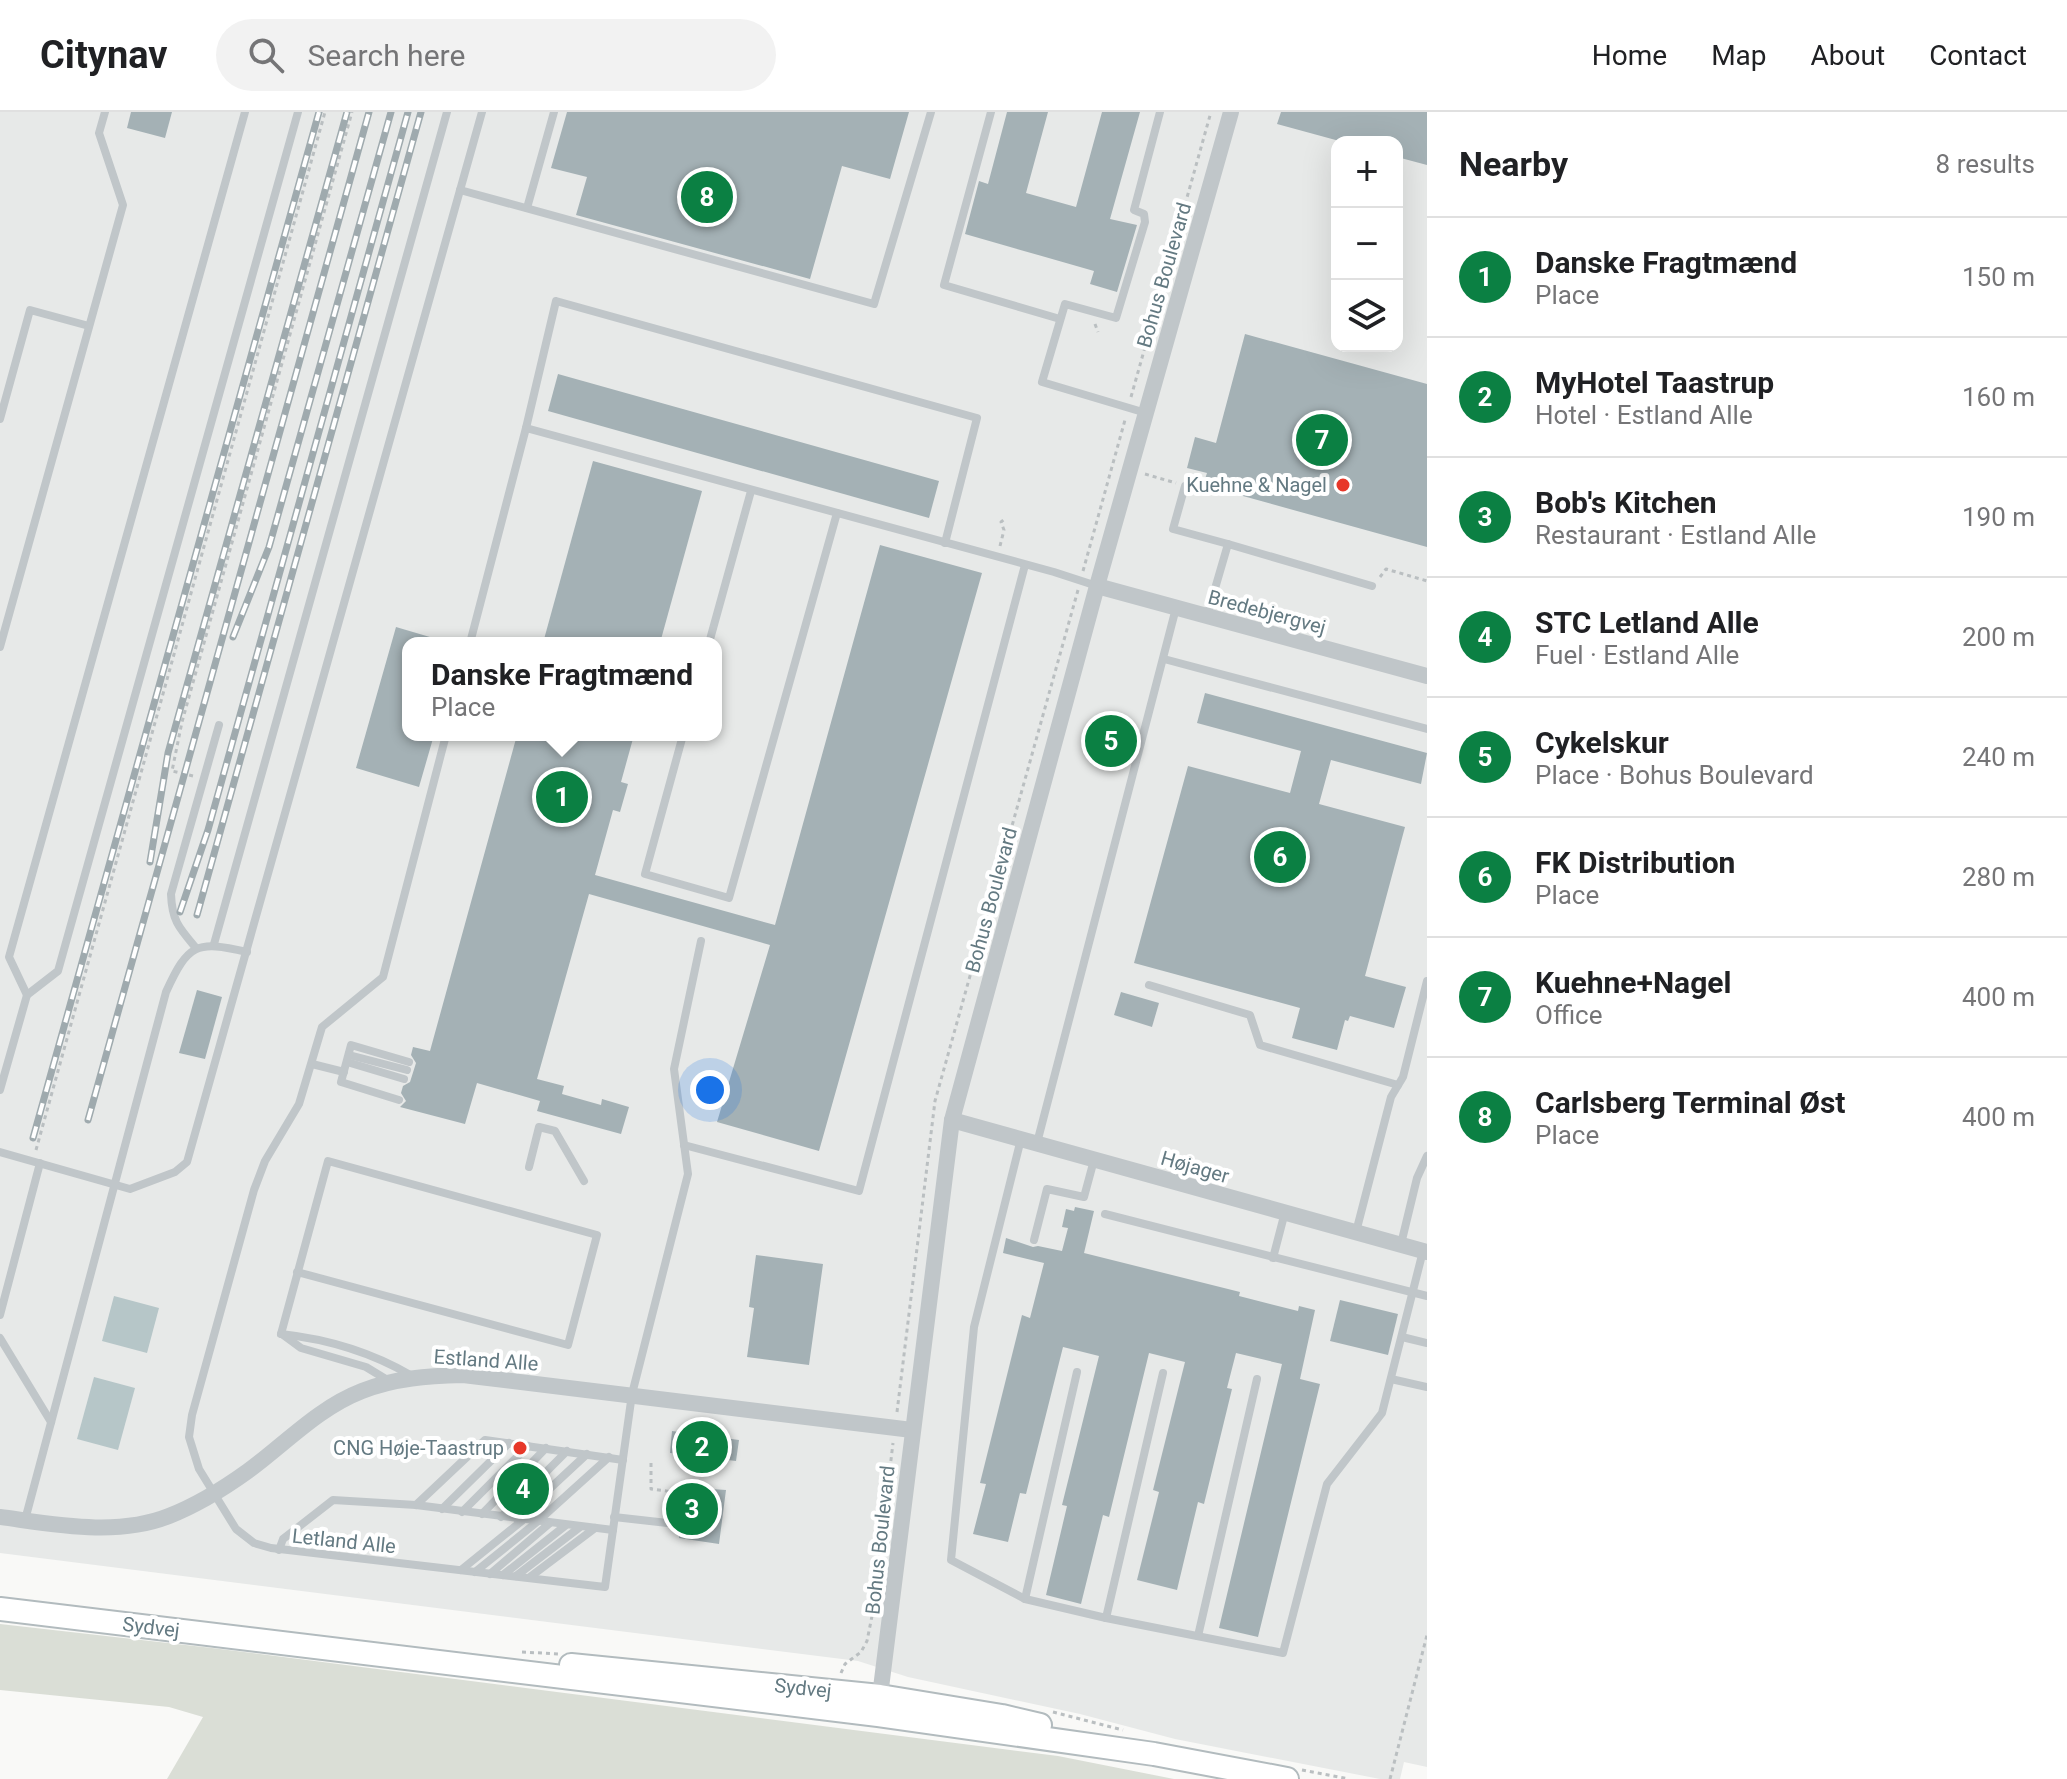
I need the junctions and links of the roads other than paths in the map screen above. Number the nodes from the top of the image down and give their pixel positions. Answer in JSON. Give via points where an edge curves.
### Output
{"nodes":[{"id":1,"x":105,"y":112,"type":"edge"},
{"id":2,"x":245,"y":112,"type":"edge"},
{"id":3,"x":298,"y":112,"type":"edge"},
{"id":4,"x":447,"y":112,"type":"edge"},
{"id":5,"x":482,"y":112,"type":"edge"},
{"id":6,"x":554,"y":112,"type":"edge"},
{"id":7,"x":931,"y":112,"type":"edge"},
{"id":8,"x":991,"y":112,"type":"edge"},
{"id":9,"x":1160,"y":112,"type":"edge"},
{"id":10,"x":1231,"y":112,"type":"edge"},
{"id":11,"x":460,"y":190,"type":"junction"},
{"id":12,"x":527,"y":208,"type":"junction"},
{"id":13,"x":1060,"y":319,"type":"junction"},
{"id":14,"x":89,"y":326,"type":"junction"},
{"id":15,"x":1146,"y":413,"type":"junction"},
{"id":16,"x":0,"y":419,"type":"edge"},
{"id":17,"x":526,"y":428,"type":"junction"},
{"id":18,"x":1185,"y":486,"type":"road end"},
{"id":19,"x":751,"y":491,"type":"junction"},
{"id":20,"x":837,"y":513,"type":"junction"},
{"id":21,"x":945,"y":543,"type":"junction"},
{"id":22,"x":1228,"y":544,"type":"junction"},
{"id":23,"x":1025,"y":565,"type":"junction"},
{"id":24,"x":1097,"y":586,"type":"junction"},
{"id":25,"x":1372,"y":586,"type":"road end"},
{"id":26,"x":1176,"y":608,"type":"junction"},
{"id":27,"x":1207,"y":616,"type":"junction"},
{"id":28,"x":472,"y":637,"type":"edge"},
{"id":29,"x":711,"y":637,"type":"edge"},
{"id":30,"x":0,"y":647,"type":"edge"},
{"id":31,"x":1164,"y":659,"type":"junction"},
{"id":32,"x":1427,"y":676,"type":"edge"},
{"id":33,"x":219,"y":725,"type":"dead end"},
{"id":34,"x":1427,"y":729,"type":"edge"},
{"id":35,"x":444,"y":741,"type":"edge"},
{"id":36,"x":681,"y":741,"type":"edge"},
{"id":37,"x":701,"y":941,"type":"dead end"},
{"id":38,"x":214,"y":944,"type":"junction"},
{"id":39,"x":196,"y":948,"type":"junction"},
{"id":40,"x":247,"y":952,"type":"junction"},
{"id":41,"x":1427,"y":981,"type":"edge"},
{"id":42,"x":1149,"y":985,"type":"dead end"},
{"id":43,"x":27,"y":995,"type":"junction"},
{"id":44,"x":348,"y":1058,"type":"junction"},
{"id":45,"x":312,"y":1064,"type":"junction"},
{"id":46,"x":344,"y":1072,"type":"junction"},
{"id":47,"x":1398,"y":1085,"type":"junction"},
{"id":48,"x":0,"y":1090,"type":"edge"},
{"id":49,"x":399,"y":1100,"type":"dead end"},
{"id":50,"x":952,"y":1120,"type":"junction"},
{"id":51,"x":1029,"y":1141,"type":"junction"},
{"id":52,"x":684,"y":1145,"type":"junction"},
{"id":53,"x":0,"y":1152,"type":"edge"},
{"id":54,"x":1427,"y":1156,"type":"edge"},
{"id":55,"x":1094,"y":1159,"type":"junction"},
{"id":56,"x":37,"y":1162,"type":"junction"},
{"id":57,"x":529,"y":1167,"type":"dead end"},
{"id":58,"x":584,"y":1181,"type":"dead end"},
{"id":59,"x":114,"y":1185,"type":"junction"},
{"id":60,"x":1285,"y":1212,"type":"junction"},
{"id":61,"x":1105,"y":1214,"type":"dead end"},
{"id":62,"x":1356,"y":1232,"type":"junction"},
{"id":63,"x":1034,"y":1240,"type":"dead end"},
{"id":64,"x":1401,"y":1244,"type":"junction"},
{"id":65,"x":1425,"y":1251,"type":"edge"},
{"id":66,"x":1273,"y":1258,"type":"junction"},
{"id":67,"x":297,"y":1272,"type":"junction"},
{"id":68,"x":1413,"y":1292,"type":"junction"},
{"id":69,"x":1427,"y":1296,"type":"edge"},
{"id":70,"x":0,"y":1315,"type":"edge"},
{"id":71,"x":281,"y":1334,"type":"junction"},
{"id":72,"x":1402,"y":1337,"type":"junction"},
{"id":73,"x":0,"y":1338,"type":"edge"},
{"id":74,"x":1427,"y":1343,"type":"edge"},
{"id":75,"x":1077,"y":1372,"type":"dead end"},
{"id":76,"x":1163,"y":1373,"type":"dead end"},
{"id":77,"x":415,"y":1377,"type":"junction"},
{"id":78,"x":1257,"y":1379,"type":"dead end"},
{"id":79,"x":1391,"y":1379,"type":"junction"},
{"id":80,"x":389,"y":1381,"type":"junction"},
{"id":81,"x":1427,"y":1387,"type":"edge"},
{"id":82,"x":632,"y":1394,"type":"junction"},
{"id":83,"x":51,"y":1422,"type":"junction"},
{"id":84,"x":912,"y":1430,"type":"junction"},
{"id":85,"x":509,"y":1443,"type":"junction"},
{"id":86,"x":528,"y":1446,"type":"junction"},
{"id":87,"x":546,"y":1448,"type":"junction"},
{"id":88,"x":567,"y":1451,"type":"junction"},
{"id":89,"x":587,"y":1454,"type":"junction"},
{"id":90,"x":609,"y":1457,"type":"junction"},
{"id":91,"x":623,"y":1460,"type":"junction"},
{"id":92,"x":214,"y":1494,"type":"junction"},
{"id":93,"x":416,"y":1505,"type":"junction"},
{"id":94,"x":442,"y":1509,"type":"junction"},
{"id":95,"x":462,"y":1512,"type":"junction"},
{"id":96,"x":482,"y":1514,"type":"junction"},
{"id":97,"x":0,"y":1517,"type":"edge"},
{"id":98,"x":501,"y":1517,"type":"junction"},
{"id":99,"x":614,"y":1517,"type":"junction"},
{"id":100,"x":520,"y":1520,"type":"junction"},
{"id":101,"x":25,"y":1521,"type":"junction"},
{"id":102,"x":537,"y":1522,"type":"junction"},
{"id":103,"x":550,"y":1523,"type":"junction"},
{"id":104,"x":566,"y":1525,"type":"junction"},
{"id":105,"x":580,"y":1527,"type":"junction"},
{"id":106,"x":703,"y":1527,"type":"dead end"},
{"id":107,"x":595,"y":1528,"type":"junction"},
{"id":108,"x":613,"y":1530,"type":"junction"},
{"id":109,"x":279,"y":1550,"type":"junction"},
{"id":110,"x":461,"y":1570,"type":"junction"},
{"id":111,"x":475,"y":1572,"type":"junction"},
{"id":112,"x":490,"y":1574,"type":"junction"},
{"id":113,"x":503,"y":1575,"type":"junction"},
{"id":114,"x":515,"y":1576,"type":"junction"},
{"id":115,"x":529,"y":1578,"type":"junction"},
{"id":116,"x":1025,"y":1599,"type":"junction"},
{"id":117,"x":0,"y":1609,"type":"edge"},
{"id":118,"x":1106,"y":1618,"type":"junction"},
{"id":119,"x":1198,"y":1636,"type":"junction"},
{"id":120,"x":879,"y":1706,"type":"junction"},
{"id":121,"x":1287,"y":1779,"type":"edge"}],
"edges":[{"from":1,"to":14,"type":"lane","via":[[99,133],[123,205]]},
{"from":2,"to":43,"type":"lane","via":[[9,957]]},
{"from":3,"to":43,"type":"lane","via":[[58,971]]},
{"from":4,"to":38,"type":"lane"},
{"from":5,"to":11,"type":"lane"},
{"from":6,"to":12,"type":"lane"},
{"from":7,"to":12,"type":"lane","via":[[874,304]]},
{"from":8,"to":13,"type":"lane","via":[[944,285]]},
{"from":9,"to":13,"type":"lane","via":[[1134,210],[1144,214],[1145,222],[1116,318],[1065,304]]},
{"from":10,"to":15,"type":"street","name":"Bohus Boulevard"},
{"from":11,"to":12,"type":"lane"},
{"from":11,"to":40,"type":"lane"},
{"from":13,"to":15,"type":"lane","via":[[1042,382]]},
{"from":14,"to":16,"type":"lane","via":[[30,310]]},
{"from":14,"to":30,"type":"lane"},
{"from":15,"to":24,"type":"street","name":"Bohus Boulevard"},
{"from":17,"to":19,"type":"lane"},
{"from":17,"to":21,"type":"lane","via":[[556,301],[977,418]]},
{"from":17,"to":28,"type":"lane"},
{"from":18,"to":22,"type":"lane","via":[[1173,529]]},
{"from":19,"to":20,"type":"lane"},
{"from":19,"to":29,"type":"lane"},
{"from":20,"to":21,"type":"lane"},
{"from":20,"to":36,"type":"lane","via":[[729,898],[645,874]]},
{"from":21,"to":23,"type":"lane"},
{"from":22,"to":25,"type":"lane"},
{"from":22,"to":27,"type":"lane"},
{"from":23,"to":24,"type":"lane"},
{"from":23,"to":52,"type":"lane","via":[[859,1191]]},
{"from":24,"to":26,"type":"street","name":"Bredebjergvej"},
{"from":24,"to":50,"type":"street","name":"Bohus Boulevard"},
{"from":26,"to":27,"type":"street","name":"Bredebjergvej"},
{"from":26,"to":31,"type":"lane"},
{"from":27,"to":32,"type":"street","name":"Bredebjergvej"},
{"from":31,"to":34,"type":"lane"},
{"from":31,"to":51,"type":"lane"},
{"from":33,"to":39,"type":"lane","via":[[171,894],[172,914]]},
{"from":35,"to":45,"type":"lane","name":"Letland Alle","via":[[383,977],[322,1027]]},
{"from":37,"to":52,"type":"lane","name":"Letland Alle","via":[[674,1069]]},
{"from":38,"to":39,"type":"lane"},
{"from":38,"to":40,"type":"lane"},
{"from":39,"to":59,"type":"lane","via":[[179,963],[166,992]]},
{"from":40,"to":59,"type":"lane","via":[[187,1162],[130,1189]]},
{"from":41,"to":47,"type":"lane"},
{"from":42,"to":47,"type":"lane","via":[[1250,1015],[1260,1045]]},
{"from":43,"to":48,"type":"lane"},
{"from":44,"to":44,"type":"lane","via":[[407,1070],[351,1045]]},
{"from":44,"to":46,"type":"lane"},
{"from":45,"to":46,"type":"lane"},
{"from":45,"to":92,"type":"lane","name":"Letland Alle","via":[[299,1104],[258,1178],[192,1415],[192,1452]]},
{"from":46,"to":49,"type":"lane","via":[[341,1082]]},
{"from":47,"to":62,"type":"lane"},
{"from":50,"to":51,"type":"street","name":"Højager"},
{"from":50,"to":84,"type":"street","name":"Bohus Boulevard"},
{"from":51,"to":55,"type":"street","name":"Højager"},
{"from":51,"to":116,"type":"lane","via":[[974,1327],[951,1560]]},
{"from":52,"to":82,"type":"lane","name":"Letland Alle","via":[[688,1174]]},
{"from":53,"to":56,"type":"lane"},
{"from":54,"to":64,"type":"lane"},
{"from":55,"to":60,"type":"street","name":"Højager"},
{"from":55,"to":63,"type":"lane","via":[[1084,1197],[1047,1189]]},
{"from":56,"to":59,"type":"lane"},
{"from":56,"to":70,"type":"lane"},
{"from":57,"to":58,"type":"lane","via":[[539,1127],[555,1131]]},
{"from":59,"to":83,"type":"lane"},
{"from":60,"to":62,"type":"street","name":"Højager"},
{"from":60,"to":66,"type":"lane"},
{"from":61,"to":66,"type":"lane"},
{"from":62,"to":64,"type":"street","name":"Højager"},
{"from":64,"to":65,"type":"street","name":"Højager"},
{"from":65,"to":68,"type":"lane"},
{"from":66,"to":68,"type":"lane"},
{"from":67,"to":67,"type":"lane","via":[[328,1161],[597,1235],[568,1345]]},
{"from":67,"to":71,"type":"lane"},
{"from":68,"to":69,"type":"lane"},
{"from":68,"to":72,"type":"lane"},
{"from":71,"to":77,"type":"lane","via":[[383,1359]]},
{"from":71,"to":80,"type":"lane","via":[[301,1348],[366,1367]]},
{"from":72,"to":74,"type":"lane"},
{"from":72,"to":79,"type":"lane"},
{"from":73,"to":83,"type":"lane"},
{"from":75,"to":116,"type":"lane"},
{"from":76,"to":118,"type":"lane"},
{"from":77,"to":80,"type":"street","name":"Estland Alle"},
{"from":77,"to":82,"type":"street","name":"Estland Alle","via":[[463,1375]]},
{"from":78,"to":119,"type":"lane"},
{"from":79,"to":81,"type":"lane"},
{"from":79,"to":119,"type":"lane","via":[[1382,1413],[1327,1484],[1283,1653]]},
{"from":80,"to":92,"type":"street","name":"Estland Alle","via":[[323,1411]]},
{"from":82,"to":84,"type":"street","name":"Estland Alle"},
{"from":82,"to":91,"type":"lane","name":"Letland Alle"},
{"from":83,"to":101,"type":"lane"},
{"from":84,"to":120,"type":"street","name":"Bohus Boulevard"},
{"from":85,"to":86,"type":"lane"},
{"from":85,"to":93,"type":"lane","via":[[485,1440]]},
{"from":85,"to":94,"type":"lane"},
{"from":86,"to":87,"type":"lane"},
{"from":86,"to":95,"type":"lane"},
{"from":87,"to":88,"type":"lane"},
{"from":87,"to":96,"type":"lane"},
{"from":88,"to":89,"type":"lane"},
{"from":88,"to":98,"type":"lane"},
{"from":89,"to":90,"type":"lane"},
{"from":89,"to":100,"type":"lane"},
{"from":90,"to":91,"type":"lane"},
{"from":90,"to":102,"type":"lane"},
{"from":91,"to":99,"type":"lane","name":"Letland Alle"},
{"from":92,"to":101,"type":"street","name":"Estland Alle","via":[[167,1517],[134,1525]]},
{"from":92,"to":109,"type":"lane","name":"Letland Alle","via":[[245,1537]]},
{"from":93,"to":94,"type":"lane"},
{"from":93,"to":109,"type":"lane","via":[[333,1500],[283,1539]]},
{"from":94,"to":95,"type":"lane"},
{"from":95,"to":96,"type":"lane"},
{"from":96,"to":98,"type":"lane"},
{"from":97,"to":101,"type":"street","name":"Estland Alle"},
{"from":98,"to":100,"type":"lane"},
{"from":99,"to":106,"type":"lane"},
{"from":99,"to":108,"type":"lane","name":"Letland Alle"},
{"from":100,"to":102,"type":"lane"},
{"from":100,"to":110,"type":"lane"},
{"from":102,"to":103,"type":"lane"},
{"from":102,"to":111,"type":"lane"},
{"from":103,"to":104,"type":"lane"},
{"from":103,"to":112,"type":"lane"},
{"from":104,"to":105,"type":"lane"},
{"from":104,"to":113,"type":"lane"},
{"from":105,"to":107,"type":"lane"},
{"from":105,"to":114,"type":"lane"},
{"from":107,"to":108,"type":"lane"},
{"from":107,"to":115,"type":"lane"},
{"from":108,"to":115,"type":"lane","name":"Letland Alle","via":[[605,1587]]},
{"from":109,"to":110,"type":"lane","name":"Letland Alle"},
{"from":110,"to":111,"type":"lane","name":"Letland Alle"},
{"from":111,"to":112,"type":"lane","name":"Letland Alle"},
{"from":112,"to":113,"type":"lane","name":"Letland Alle"},
{"from":113,"to":114,"type":"lane","name":"Letland Alle"},
{"from":114,"to":115,"type":"lane","name":"Letland Alle"},
{"from":116,"to":118,"type":"lane"},
{"from":117,"to":120,"type":"main road","name":"Sydvej","via":[[446,1661],[624,1669]]},
{"from":118,"to":119,"type":"lane"},
{"from":120,"to":121,"type":"main road","name":"Sydvej","via":[[1002,1716],[1154,1754]]}]}
